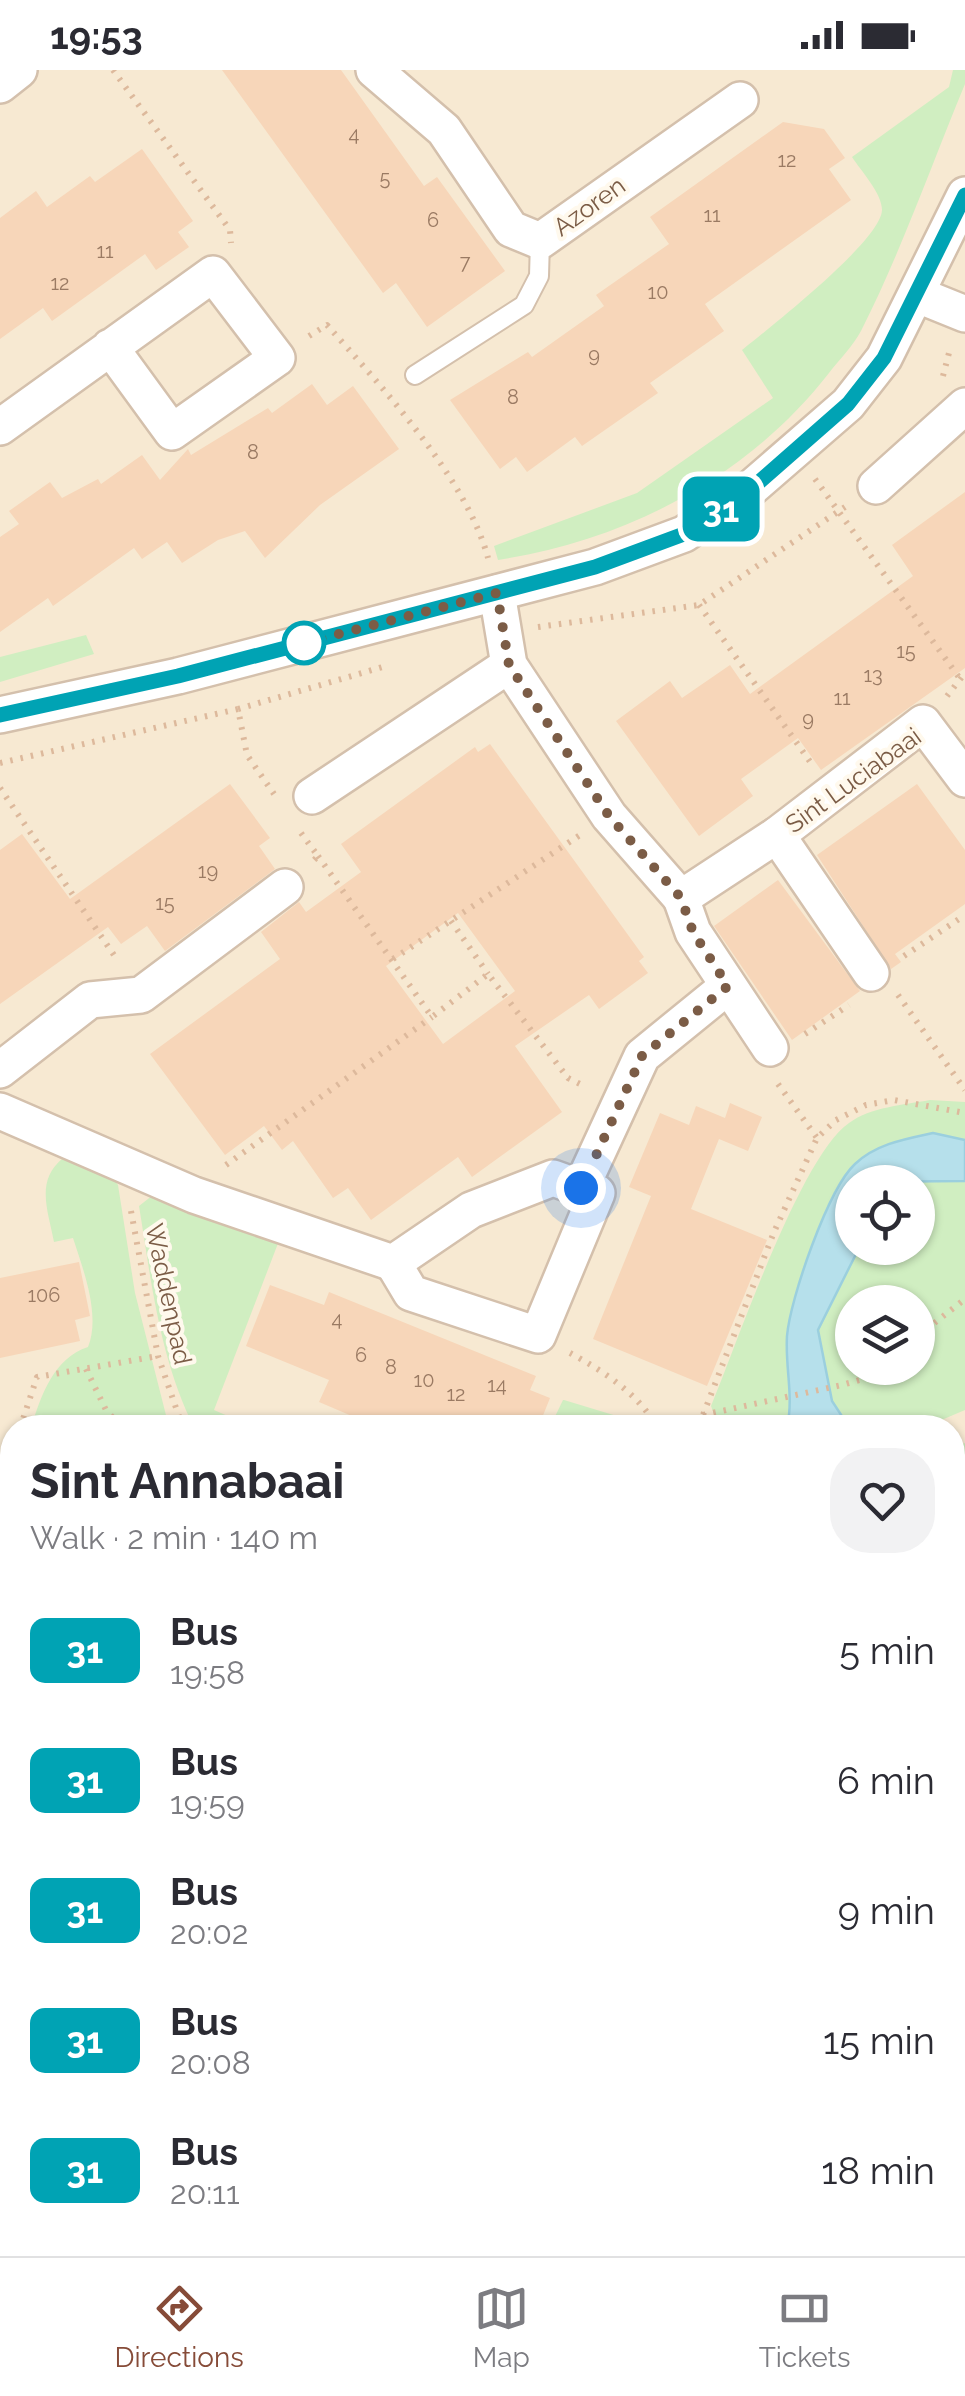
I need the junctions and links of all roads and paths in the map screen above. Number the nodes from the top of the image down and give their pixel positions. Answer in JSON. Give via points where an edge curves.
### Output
{"nodes":[{"id":1,"x":20,"y":70,"type":"edge"},
{"id":2,"x":113,"y":70,"type":"edge"},
{"id":3,"x":374,"y":70,"type":"edge"},
{"id":4,"x":0,"y":84,"type":"edge"},
{"id":5,"x":740,"y":100,"type":"dead end"},
{"id":6,"x":965,"y":196,"type":"edge"},
{"id":7,"x":540,"y":241,"type":"junction"},
{"id":8,"x":213,"y":274,"type":"junction"},
{"id":9,"x":918,"y":295,"type":"junction"},
{"id":10,"x":965,"y":314,"type":"edge"},
{"id":11,"x":110,"y":348,"type":"junction"},
{"id":12,"x":277,"y":358,"type":"junction"},
{"id":13,"x":415,"y":375,"type":"dead end"},
{"id":14,"x":965,"y":406,"type":"edge"},
{"id":15,"x":0,"y":426,"type":"edge"},
{"id":16,"x":795,"y":452,"type":"junction"},
{"id":17,"x":876,"y":486,"type":"dead end"},
{"id":18,"x":497,"y":593,"type":"junction"},
{"id":19,"x":698,"y":605,"type":"dead end"},
{"id":20,"x":509,"y":665,"type":"junction"},
{"id":21,"x":961,"y":680,"type":"dead end"},
{"id":22,"x":0,"y":715,"type":"edge"},
{"id":23,"x":0,"y":763,"type":"edge"},
{"id":24,"x":965,"y":779,"type":"edge"},
{"id":25,"x":0,"y":788,"type":"edge"},
{"id":26,"x":831,"y":791,"type":"junction"},
{"id":27,"x":296,"y":808,"type":"junction"},
{"id":28,"x":609,"y":816,"type":"junction"},
{"id":29,"x":777,"y":835,"type":"junction"},
{"id":30,"x":318,"y":856,"type":"junction"},
{"id":31,"x":286,"y":887,"type":"joint"},
{"id":32,"x":681,"y":898,"type":"junction"},
{"id":33,"x":965,"y":914,"type":"edge"},
{"id":34,"x":450,"y":921,"type":"junction"},
{"id":35,"x":393,"y":959,"type":"junction"},
{"id":36,"x":488,"y":974,"type":"junction"},
{"id":37,"x":878,"y":977,"type":"junction"},
{"id":38,"x":728,"y":986,"type":"junction"},
{"id":39,"x":141,"y":995,"type":"junction"},
{"id":40,"x":432,"y":1017,"type":"junction"},
{"id":41,"x":770,"y":1048,"type":"junction"},
{"id":42,"x":0,"y":1070,"type":"edge"},
{"id":43,"x":965,"y":1090,"type":"edge"},
{"id":44,"x":620,"y":1103,"type":"junction"},
{"id":45,"x":0,"y":1111,"type":"edge"},
{"id":46,"x":965,"y":1113,"type":"edge"},
{"id":47,"x":817,"y":1138,"type":"junction"},
{"id":48,"x":124,"y":1167,"type":"junction"},
{"id":49,"x":581,"y":1188,"type":"junction"},
{"id":50,"x":194,"y":1196,"type":"junction"},
{"id":51,"x":393,"y":1263,"type":"junction"},
{"id":52,"x":965,"y":1299,"type":"edge"},
{"id":53,"x":935,"y":1323,"type":"edge"},
{"id":54,"x":538,"y":1335,"type":"junction"},
{"id":55,"x":158,"y":1356,"type":"junction"},
{"id":56,"x":86,"y":1369,"type":"junction"},
{"id":57,"x":842,"y":1385,"type":"edge"},
{"id":58,"x":704,"y":1414,"type":"joint"},
{"id":59,"x":24,"y":1415,"type":"edge"},
{"id":60,"x":110,"y":1415,"type":"edge"},
{"id":61,"x":178,"y":1415,"type":"edge"},
{"id":62,"x":651,"y":1415,"type":"edge"}],
"edges":[{"from":1,"to":4,"type":"street"},
{"from":2,"to":8,"type":"path","via":[[234,238]]},
{"from":3,"to":7,"type":"street","name":"Azoren","via":[[444,130],[511,229]]},
{"from":5,"to":7,"type":"street","name":"Azoren"},
{"from":6,"to":9,"type":"street"},
{"from":7,"to":13,"type":"lane","via":[[539,276],[524,304]]},
{"from":8,"to":11,"type":"street"},
{"from":8,"to":12,"type":"street"},
{"from":9,"to":10,"type":"street"},
{"from":9,"to":16,"type":"street","via":[[884,358],[848,404]]},
{"from":11,"to":12,"type":"street","via":[[172,432]]},
{"from":11,"to":15,"type":"street"},
{"from":12,"to":18,"type":"path","via":[[326,324],[388,393],[470,510]]},
{"from":14,"to":17,"type":"street"},
{"from":16,"to":18,"type":"street","via":[[684,534]]},
{"from":16,"to":21,"type":"path"},
{"from":18,"to":20,"type":"street"},
{"from":18,"to":22,"type":"street"},
{"from":19,"to":26,"type":"path"},
{"from":20,"to":27,"type":"street"},
{"from":20,"to":28,"type":"street"},
{"from":23,"to":27,"type":"path","via":[[238,708],[247,755]]},
{"from":24,"to":26,"type":"street","name":"Sint Luciabaai","via":[[923,723]]},
{"from":25,"to":39,"type":"path"},
{"from":26,"to":29,"type":"street","name":"Sint Luciabaai"},
{"from":27,"to":30,"type":"path"},
{"from":28,"to":32,"type":"street"},
{"from":28,"to":34,"type":"path"},
{"from":29,"to":32,"type":"street","name":"Sint Luciabaai"},
{"from":29,"to":37,"type":"street","name":"Sint Luciabaai"},
{"from":30,"to":31,"type":"path"},
{"from":30,"to":35,"type":"path"},
{"from":31,"to":39,"type":"street"},
{"from":32,"to":38,"type":"street","via":[[693,932]]},
{"from":33,"to":37,"type":"path"},
{"from":34,"to":35,"type":"path"},
{"from":34,"to":36,"type":"path"},
{"from":35,"to":40,"type":"path"},
{"from":36,"to":40,"type":"path"},
{"from":36,"to":44,"type":"path","via":[[568,1078]]},
{"from":37,"to":41,"type":"path","via":[[784,1048]]},
{"from":37,"to":43,"type":"path"},
{"from":38,"to":41,"type":"street"},
{"from":38,"to":44,"type":"street","via":[[642,1056]]},
{"from":39,"to":42,"type":"street","via":[[90,1000]]},
{"from":40,"to":50,"type":"path","via":[[214,1173]]},
{"from":41,"to":47,"type":"path","via":[[770,1072]]},
{"from":44,"to":49,"type":"street"},
{"from":45,"to":48,"type":"street"},
{"from":46,"to":47,"type":"path","via":[[894,1100],[866,1105]]},
{"from":47,"to":58,"type":"path"},
{"from":48,"to":50,"type":"street"},
{"from":48,"to":55,"type":"path","name":"Waddenpad"},
{"from":49,"to":51,"type":"street","via":[[553,1178],[471,1210]]},
{"from":49,"to":54,"type":"street","via":[[598,1192]]},
{"from":50,"to":51,"type":"street"},
{"from":51,"to":54,"type":"street","via":[[411,1292]]},
{"from":52,"to":53,"type":"path"},
{"from":54,"to":62,"type":"path","via":[[599,1369]]},
{"from":55,"to":56,"type":"path"},
{"from":55,"to":61,"type":"path","name":"Waddenpad"},
{"from":56,"to":59,"type":"path","via":[[37,1378]]},
{"from":56,"to":60,"type":"path"},
{"from":57,"to":58,"type":"path"}]}
